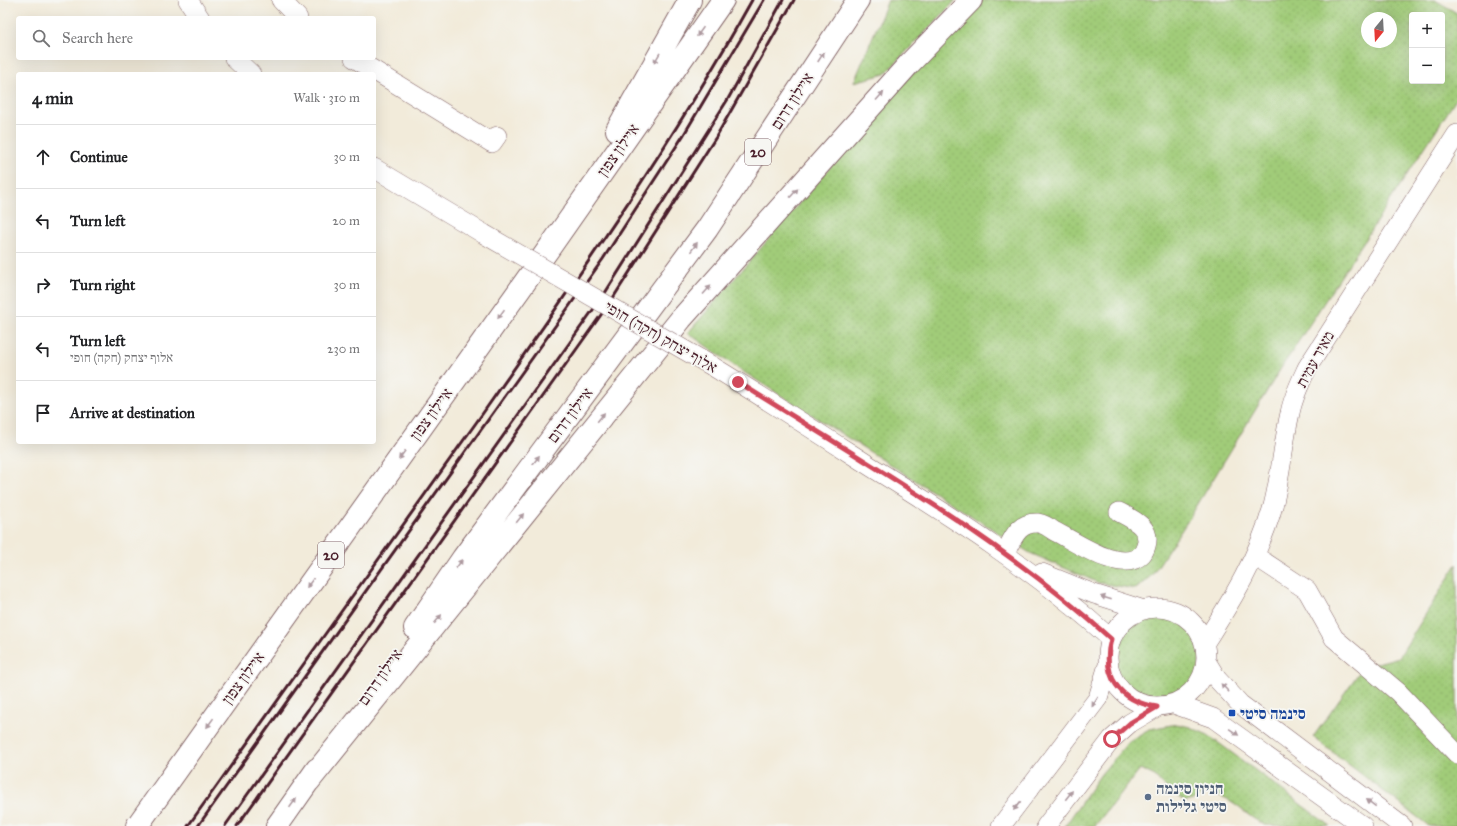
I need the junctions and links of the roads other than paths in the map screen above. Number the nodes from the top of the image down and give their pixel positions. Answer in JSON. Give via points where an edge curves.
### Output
{"nodes":[{"id":1,"x":188,"y":0,"type":"edge"},
{"id":2,"x":281,"y":0,"type":"edge"},
{"id":3,"x":690,"y":0,"type":"edge"},
{"id":4,"x":723,"y":0,"type":"edge"},
{"id":5,"x":858,"y":0,"type":"edge"},
{"id":6,"x":971,"y":0,"type":"edge"},
{"id":7,"x":199,"y":16,"type":"edge"},
{"id":8,"x":296,"y":16,"type":"edge"},
{"id":9,"x":236,"y":60,"type":"edge"},
{"id":10,"x":357,"y":60,"type":"edge"},
{"id":11,"x":249,"y":72,"type":"edge"},
{"id":12,"x":1457,"y":134,"type":"edge"},
{"id":13,"x":497,"y":136,"type":"dead end"},
{"id":14,"x":376,"y":169,"type":"edge"},
{"id":15,"x":550,"y":247,"type":"junction"},
{"id":16,"x":1119,"y":512,"type":"dead end"},
{"id":17,"x":1005,"y":553,"type":"junction"},
{"id":18,"x":1256,"y":556,"type":"junction"},
{"id":19,"x":1024,"y":566,"type":"junction"},
{"id":20,"x":1227,"y":607,"type":"junction"},
{"id":21,"x":1144,"y":610,"type":"junction"},
{"id":22,"x":1187,"y":618,"type":"junction"},
{"id":23,"x":1111,"y":639,"type":"junction"},
{"id":24,"x":1205,"y":652,"type":"junction"},
{"id":25,"x":1108,"y":665,"type":"junction"},
{"id":26,"x":1166,"y":705,"type":"junction"},
{"id":27,"x":1457,"y":754,"type":"edge"},
{"id":28,"x":309,"y":781,"type":"junction"},
{"id":29,"x":137,"y":826,"type":"edge"},
{"id":30,"x":276,"y":826,"type":"edge"},
{"id":31,"x":1001,"y":826,"type":"edge"},
{"id":32,"x":1046,"y":826,"type":"edge"},
{"id":33,"x":1363,"y":826,"type":"edge"},
{"id":34,"x":1402,"y":826,"type":"edge"}],
"edges":[{"from":1,"to":7,"type":"street"},
{"from":2,"to":8,"type":"street"},
{"from":3,"to":15,"type":"highway","one_way":true},
{"from":4,"to":15,"type":"highway","name":"איילון צפון","number":"20","one_way":true},
{"from":28,"to":5,"type":"highway","name":"איילון דרום","number":"20","one_way":true,"via":[[463,558],[707,229]]},
{"from":28,"to":6,"type":"highway","one_way":true,"via":[[681,319],[909,64]]},
{"from":9,"to":11,"type":"street"},
{"from":10,"to":13,"type":"street","via":[[492,144]]},
{"from":12,"to":18,"type":"street","name":"מאיר עמית","via":[[1307,368],[1296,390],[1276,492]]},
{"from":14,"to":17,"type":"street","name":"אלוף יצחק (חקה) חופי","bridge":true,"via":[[712,366],[964,524]]},
{"from":15,"to":29,"type":"highway","name":"איילון צפון","number":"20","one_way":true},
{"from":16,"to":17,"type":"street","via":[[1138,522],[1145,530],[1147,542],[1143,554],[1133,561],[1119,562],[1106,558],[1040,523],[1027,524],[1017,530]]},
{"from":17,"to":19,"type":"street","name":"אלוף יצחק (חקה) חופי"},
{"from":18,"to":20,"type":"street","name":"מאיר עמית"},
{"from":18,"to":27,"type":"street","via":[[1307,590],[1334,638],[1398,692]]},
{"from":21,"to":19,"type":"street","name":"אלוף יצחק (חקה) חופי","one_way":true,"via":[[1094,594]]},
{"from":19,"to":23,"type":"street","name":"אלוף יצחק (חקה) חופי"},
{"from":20,"to":22,"type":"street","via":[[1215,615],[1202,619]]},
{"from":20,"to":24,"type":"street","name":"מאיר עמית"},
{"from":21,"to":22,"type":"street","via":[[1169,609]]},
{"from":21,"to":23,"type":"street","via":[[1124,620]]},
{"from":22,"to":24,"type":"street","via":[[1195,626]]},
{"from":23,"to":25,"type":"street"},
{"from":24,"to":26,"type":"street","via":[[1202,677],[1193,691]]},
{"from":34,"to":24,"type":"street","one_way":true,"via":[[1240,704],[1217,679]]},
{"from":25,"to":26,"type":"street","via":[[1112,678],[1130,699],[1143,705]]},
{"from":25,"to":31,"type":"street","one_way":true,"via":[[1098,698]]},
{"from":32,"to":26,"type":"street","one_way":true,"via":[[1112,739],[1130,723]]},
{"from":26,"to":33,"type":"street","one_way":true,"via":[[1213,718]]},
{"from":30,"to":28,"type":"highway","name":"איילון דרום","number":"20","one_way":true}]}
